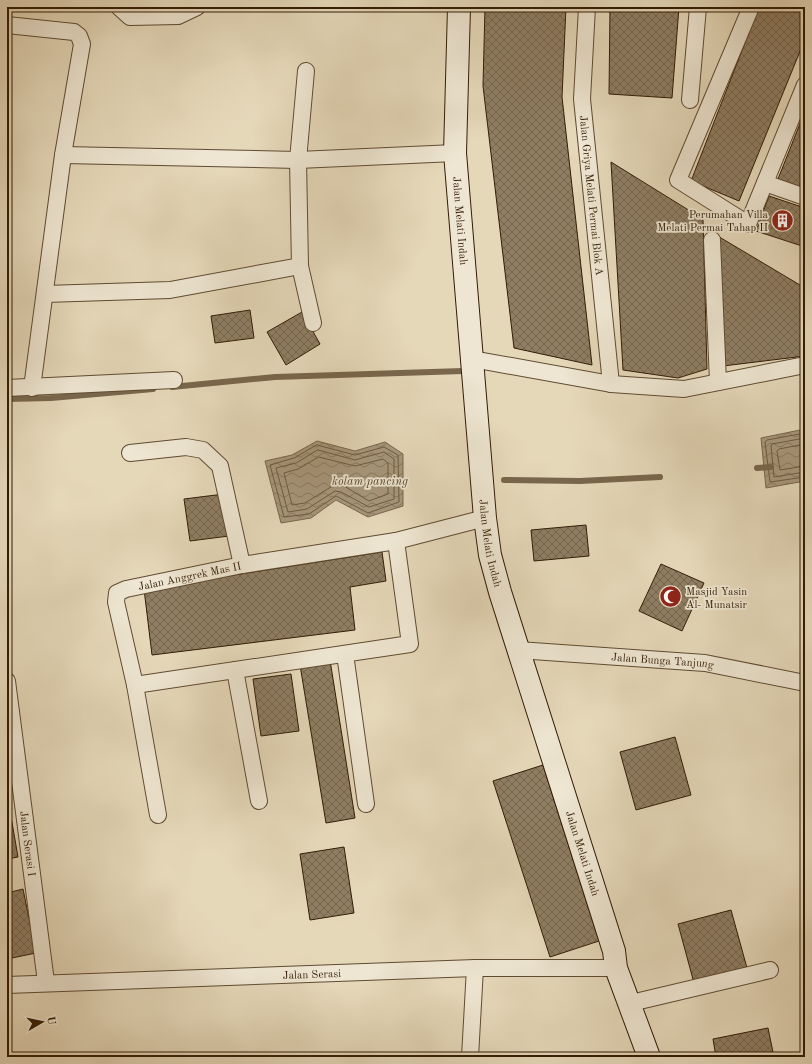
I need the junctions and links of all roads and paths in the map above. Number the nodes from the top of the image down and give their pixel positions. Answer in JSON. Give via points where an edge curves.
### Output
{"nodes":[{"id":1,"x":119,"y":7,"type":"edge"},
{"id":2,"x":196,"y":7,"type":"edge"},
{"id":3,"x":459,"y":7,"type":"edge"},
{"id":4,"x":587,"y":7,"type":"edge"},
{"id":5,"x":698,"y":7,"type":"edge"},
{"id":6,"x":751,"y":7,"type":"edge"},
{"id":7,"x":7,"y":25,"type":"edge"},
{"id":8,"x":306,"y":71,"type":"dead end"},
{"id":9,"x":805,"y":85,"type":"edge"},
{"id":10,"x":690,"y":100,"type":"dead end"},
{"id":11,"x":455,"y":153,"type":"junction"},
{"id":12,"x":63,"y":155,"type":"junction"},
{"id":13,"x":298,"y":160,"type":"junction"},
{"id":14,"x":765,"y":183,"type":"junction"},
{"id":15,"x":805,"y":197,"type":"edge"},
{"id":16,"x":712,"y":240,"type":"dead end"},
{"id":17,"x":300,"y":266,"type":"junction"},
{"id":18,"x":45,"y":294,"type":"junction"},
{"id":19,"x":313,"y":323,"type":"dead end"},
{"id":20,"x":472,"y":359,"type":"junction"},
{"id":21,"x":805,"y":366,"type":"edge"},
{"id":22,"x":174,"y":380,"type":"dead end"},
{"id":23,"x":718,"y":382,"type":"junction"},
{"id":24,"x":611,"y":384,"type":"junction"},
{"id":25,"x":7,"y":388,"type":"edge"},
{"id":26,"x":32,"y":388,"type":"junction"},
{"id":27,"x":130,"y":453,"type":"dead end"},
{"id":28,"x":485,"y":518,"type":"junction"},
{"id":29,"x":396,"y":542,"type":"junction"},
{"id":30,"x":242,"y":564,"type":"junction"},
{"id":31,"x":518,"y":650,"type":"junction"},
{"id":32,"x":345,"y":654,"type":"junction"},
{"id":33,"x":235,"y":670,"type":"junction"},
{"id":34,"x":7,"y":681,"type":"edge"},
{"id":35,"x":805,"y":683,"type":"edge"},
{"id":36,"x":135,"y":685,"type":"junction"},
{"id":37,"x":259,"y":801,"type":"dead end"},
{"id":38,"x":366,"y":804,"type":"dead end"},
{"id":39,"x":158,"y":815,"type":"dead end"},
{"id":40,"x":475,"y":968,"type":"junction"},
{"id":41,"x":616,"y":968,"type":"junction"},
{"id":42,"x":770,"y":970,"type":"dead end"},
{"id":43,"x":46,"y":982,"type":"junction"},
{"id":44,"x":7,"y":984,"type":"edge"},
{"id":45,"x":630,"y":1002,"type":"junction"},
{"id":46,"x":470,"y":1057,"type":"edge"},
{"id":47,"x":649,"y":1057,"type":"edge"}],
"edges":[{"from":1,"to":2,"type":"street","via":[[130,17],[178,16]]},
{"from":3,"to":11,"type":"main road","name":"Jalan Melati Indah"},
{"from":4,"to":24,"type":"street","name":"Jalan Griya Melati Permai Blok A","via":[[582,99]]},
{"from":5,"to":10,"type":"street"},
{"from":6,"to":14,"type":"street","via":[[678,180],[748,224]]},
{"from":7,"to":12,"type":"street","via":[[74,32],[81,40]]},
{"from":8,"to":13,"type":"street"},
{"from":9,"to":14,"type":"street"},
{"from":11,"to":13,"type":"street"},
{"from":11,"to":20,"type":"main road","name":"Jalan Melati Indah"},
{"from":12,"to":13,"type":"street"},
{"from":12,"to":18,"type":"street"},
{"from":13,"to":17,"type":"street"},
{"from":14,"to":15,"type":"street"},
{"from":16,"to":23,"type":"street"},
{"from":17,"to":18,"type":"street","via":[[170,290]]},
{"from":17,"to":19,"type":"street"},
{"from":18,"to":26,"type":"street"},
{"from":20,"to":24,"type":"street"},
{"from":20,"to":28,"type":"main road","name":"Jalan Melati Indah"},
{"from":21,"to":23,"type":"street"},
{"from":22,"to":26,"type":"street"},
{"from":23,"to":24,"type":"street","via":[[684,389]]},
{"from":25,"to":26,"type":"street"},
{"from":27,"to":30,"type":"street","via":[[186,447],[203,450],[220,466]]},
{"from":28,"to":29,"type":"street","name":"Jalan Anggrek Mas II"},
{"from":28,"to":31,"type":"main road","name":"Jalan Melati Indah","via":[[490,555]]},
{"from":29,"to":30,"type":"street","name":"Jalan Anggrek Mas II"},
{"from":29,"to":32,"type":"street","via":[[410,644]]},
{"from":30,"to":36,"type":"street","name":"Jalan Anggrek Mas II","via":[[117,593],[116,602]]},
{"from":31,"to":35,"type":"street","name":"Jalan Bunga Tanjung","via":[[705,663]]},
{"from":31,"to":41,"type":"main road","name":"Jalan Melati Indah","via":[[614,952]]},
{"from":32,"to":33,"type":"street"},
{"from":32,"to":38,"type":"street"},
{"from":33,"to":36,"type":"street"},
{"from":33,"to":37,"type":"street"},
{"from":34,"to":43,"type":"street","name":"Jalan Serasi I"},
{"from":36,"to":39,"type":"street","name":"Jalan Anggrek Mas II"},
{"from":40,"to":41,"type":"street","name":"Jalan Serasi"},
{"from":40,"to":43,"type":"street","name":"Jalan Serasi"},
{"from":40,"to":46,"type":"street"},
{"from":41,"to":45,"type":"main road","name":"Jalan Melati Indah"},
{"from":42,"to":45,"type":"street"},
{"from":43,"to":44,"type":"street","name":"Jalan Serasi"},
{"from":45,"to":47,"type":"main road","name":"Jalan Melati Indah"}]}
